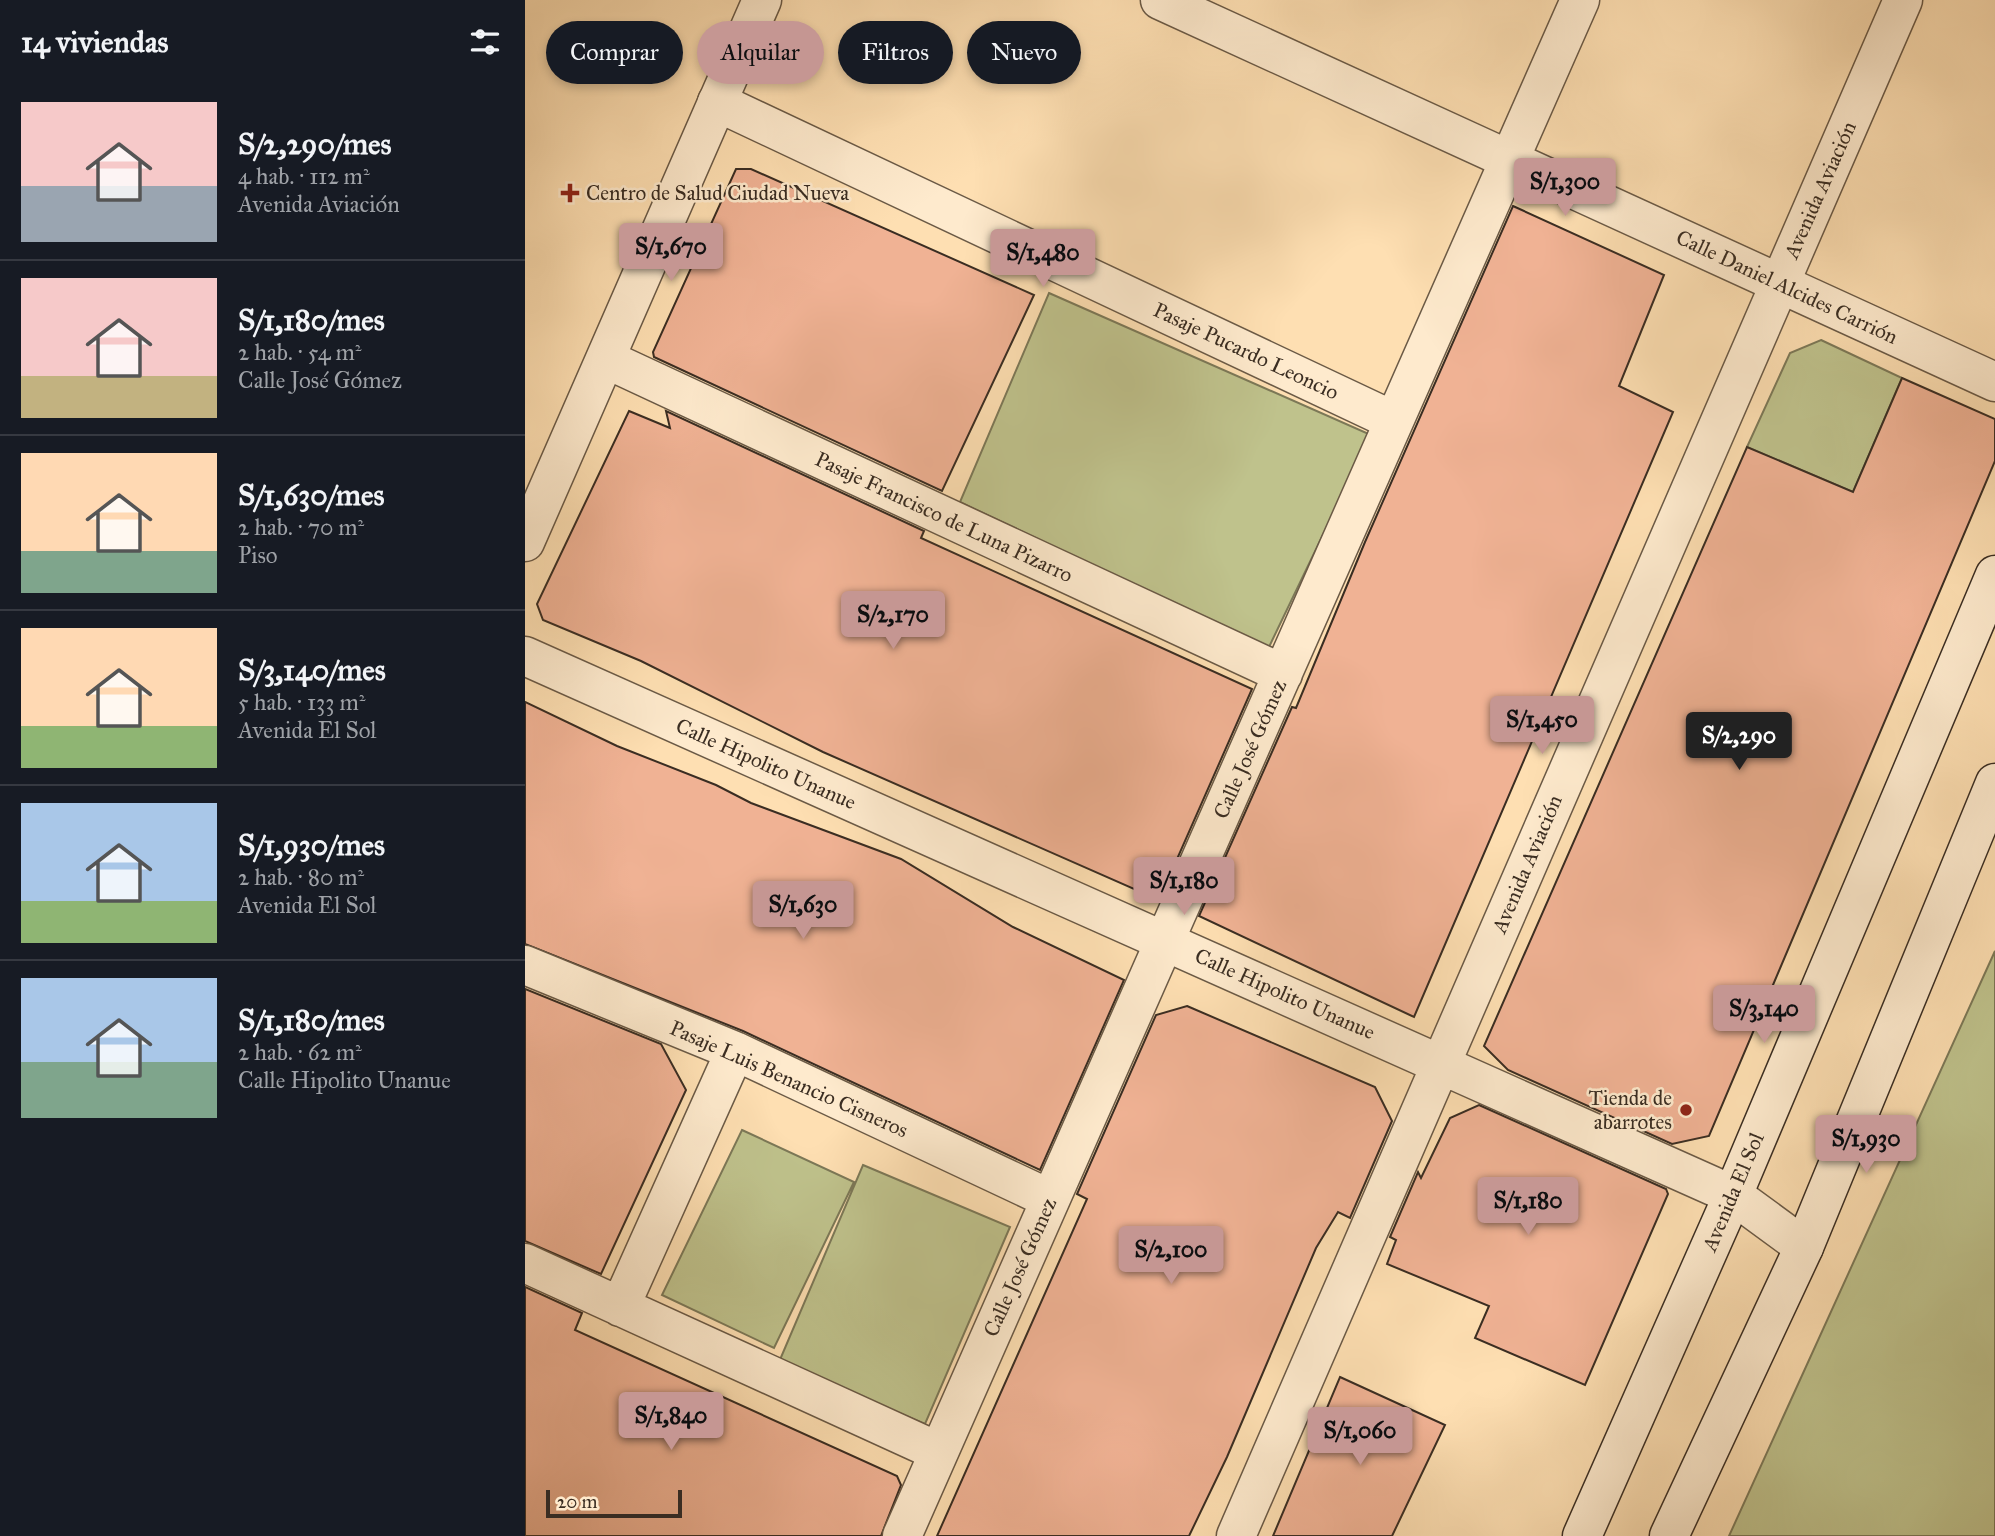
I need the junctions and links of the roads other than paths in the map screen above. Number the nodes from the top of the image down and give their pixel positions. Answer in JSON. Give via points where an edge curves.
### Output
{"nodes":[{"id":1,"x":762,"y":0,"type":"edge"},
{"id":2,"x":1160,"y":0,"type":"edge"},
{"id":3,"x":1580,"y":0,"type":"edge"},
{"id":4,"x":1903,"y":0,"type":"edge"},
{"id":5,"x":717,"y":102,"type":"junction"},
{"id":6,"x":1509,"y":160,"type":"junction"},
{"id":7,"x":1779,"y":284,"type":"junction"},
{"id":8,"x":605,"y":359,"type":"junction"},
{"id":9,"x":1995,"y":382,"type":"edge"},
{"id":10,"x":1394,"y":421,"type":"junction"},
{"id":11,"x":525,"y":542,"type":"edge"},
{"id":12,"x":1995,"y":575,"type":"edge"},
{"id":13,"x":525,"y":656,"type":"edge"},
{"id":14,"x":1283,"y":674,"type":"junction"},
{"id":15,"x":1995,"y":783,"type":"edge"},
{"id":16,"x":1165,"y":941,"type":"junction"},
{"id":17,"x":525,"y":965,"type":"edge"},
{"id":18,"x":735,"y":1051,"type":"junction"},
{"id":19,"x":1441,"y":1063,"type":"junction"},
{"id":20,"x":1733,"y":1195,"type":"junction"},
{"id":21,"x":1051,"y":1199,"type":"junction"},
{"id":22,"x":1804,"y":1247,"type":"junction"},
{"id":23,"x":525,"y":1263,"type":"edge"},
{"id":24,"x":620,"y":1307,"type":"junction"},
{"id":25,"x":939,"y":1452,"type":"junction"},
{"id":26,"x":902,"y":1536,"type":"edge"},
{"id":27,"x":1236,"y":1536,"type":"edge"},
{"id":28,"x":1582,"y":1536,"type":"edge"},
{"id":29,"x":1669,"y":1536,"type":"edge"}],
"edges":[{"from":1,"to":5,"type":"street"},
{"from":2,"to":6,"type":"street","name":"Calle Daniel Alcides Carrión"},
{"from":3,"to":6,"type":"street","name":"Calle José Gómez"},
{"from":4,"to":7,"type":"street","name":"Avenida Aviación"},
{"from":5,"to":8,"type":"street"},
{"from":5,"to":10,"type":"street","name":"Pasaje Pucardo Leoncio"},
{"from":6,"to":7,"type":"street","name":"Calle Daniel Alcides Carrión"},
{"from":6,"to":10,"type":"street","name":"Calle José Gómez"},
{"from":7,"to":9,"type":"street","name":"Calle Daniel Alcides Carrión"},
{"from":7,"to":19,"type":"street","name":"Avenida Aviación"},
{"from":8,"to":11,"type":"street"},
{"from":8,"to":14,"type":"street","name":"Pasaje Francisco de Luna Pizarro"},
{"from":10,"to":14,"type":"street","name":"Calle José Gómez"},
{"from":12,"to":20,"type":"street","name":"Avenida El Sol"},
{"from":13,"to":16,"type":"street","name":"Calle Hipolito Unanue"},
{"from":14,"to":16,"type":"street","name":"Calle José Gómez"},
{"from":15,"to":22,"type":"street"},
{"from":16,"to":19,"type":"street","name":"Calle Hipolito Unanue"},
{"from":16,"to":21,"type":"street","name":"Calle José Gómez"},
{"from":17,"to":18,"type":"street","name":"Pasaje Luis Benancio Cisneros"},
{"from":18,"to":21,"type":"street","name":"Pasaje Luis Benancio Cisneros"},
{"from":18,"to":24,"type":"street"},
{"from":19,"to":20,"type":"street","name":"Calle Hipolito Unanue"},
{"from":19,"to":27,"type":"street","name":"Avenida Aviación"},
{"from":20,"to":22,"type":"street","name":"Calle Hipolito Unanue"},
{"from":20,"to":28,"type":"street","name":"Avenida El Sol"},
{"from":21,"to":25,"type":"street","name":"Calle José Gómez"},
{"from":22,"to":29,"type":"street"},
{"from":23,"to":24,"type":"street"},
{"from":24,"to":25,"type":"street"},
{"from":25,"to":26,"type":"street","name":"Calle José Gómez"}]}
